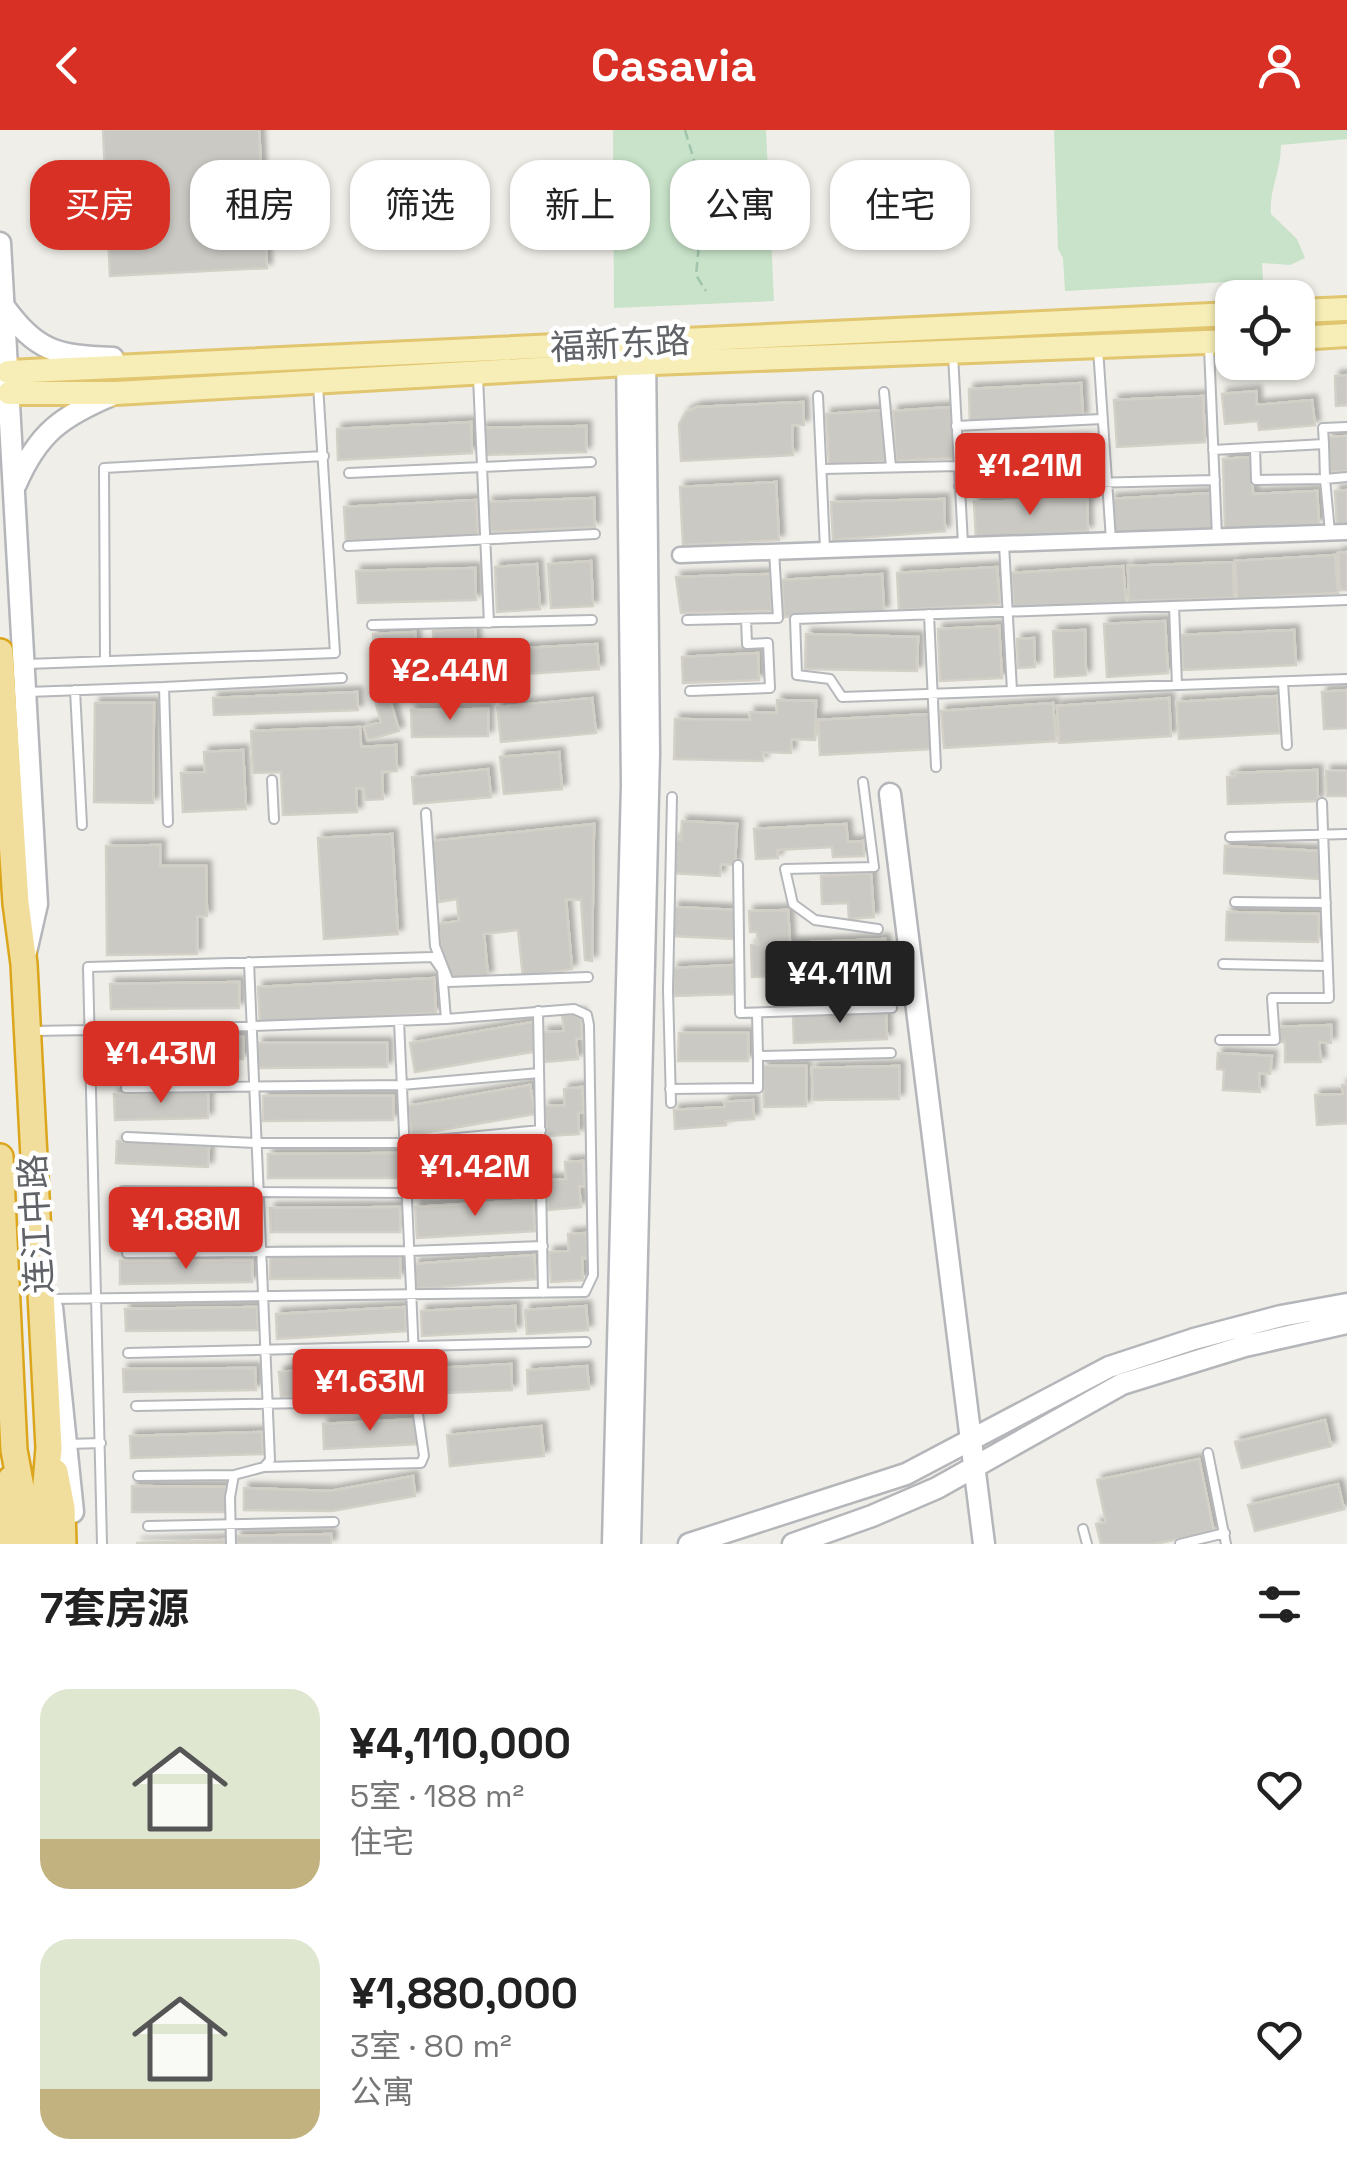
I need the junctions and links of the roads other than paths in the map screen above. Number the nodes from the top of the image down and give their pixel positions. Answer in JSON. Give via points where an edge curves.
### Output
{"nodes":[{"id":1,"x":0,"y":242,"type":"edge"},
{"id":2,"x":3,"y":305,"type":"junction"},
{"id":3,"x":1347,"y":309,"type":"edge"},
{"id":4,"x":1315,"y":310,"type":"edge"},
{"id":5,"x":1215,"y":315,"type":"edge"},
{"id":6,"x":1347,"y":335,"type":"edge"},
{"id":7,"x":1315,"y":337,"type":"edge"},
{"id":8,"x":1208,"y":342,"type":"junction"},
{"id":9,"x":1215,"y":342,"type":"edge"},
{"id":10,"x":1098,"y":348,"type":"junction"},
{"id":11,"x":636,"y":353,"type":"junction"},
{"id":12,"x":953,"y":354,"type":"junction"},
{"id":13,"x":230,"y":361,"type":"junction"},
{"id":14,"x":477,"y":372,"type":"junction"},
{"id":15,"x":318,"y":381,"type":"junction"},
{"id":16,"x":4,"y":382,"type":"edge"},
{"id":17,"x":884,"y":392,"type":"dead end"},
{"id":18,"x":116,"y":394,"type":"junction"},
{"id":19,"x":818,"y":396,"type":"dead end"},
{"id":20,"x":1102,"y":419,"type":"junction"},
{"id":21,"x":956,"y":426,"type":"junction"},
{"id":22,"x":1347,"y":427,"type":"edge"},
{"id":23,"x":1324,"y":444,"type":"junction"},
{"id":24,"x":1255,"y":448,"type":"junction"},
{"id":25,"x":1213,"y":450,"type":"junction"},
{"id":26,"x":324,"y":456,"type":"junction"},
{"id":27,"x":591,"y":462,"type":"dead end"},
{"id":28,"x":959,"y":466,"type":"junction"},
{"id":29,"x":482,"y":467,"type":"junction"},
{"id":30,"x":891,"y":467,"type":"junction"},
{"id":31,"x":824,"y":469,"type":"junction"},
{"id":32,"x":349,"y":473,"type":"dead end"},
{"id":33,"x":1347,"y":477,"type":"edge"},
{"id":34,"x":1325,"y":478,"type":"junction"},
{"id":35,"x":1214,"y":480,"type":"junction"},
{"id":36,"x":1107,"y":482,"type":"junction"},
{"id":37,"x":960,"y":486,"type":"junction"},
{"id":38,"x":13,"y":490,"type":"junction"},
{"id":39,"x":1347,"y":532,"type":"edge"},
{"id":40,"x":1330,"y":533,"type":"junction"},
{"id":41,"x":595,"y":534,"type":"dead end"},
{"id":42,"x":1217,"y":536,"type":"junction"},
{"id":43,"x":485,"y":540,"type":"junction"},
{"id":44,"x":1112,"y":540,"type":"junction"},
{"id":45,"x":1004,"y":544,"type":"junction"},
{"id":46,"x":963,"y":545,"type":"junction"},
{"id":47,"x":348,"y":546,"type":"dead end"},
{"id":48,"x":825,"y":549,"type":"junction"},
{"id":49,"x":774,"y":551,"type":"junction"},
{"id":50,"x":680,"y":554,"type":"dead end"},
{"id":51,"x":1347,"y":600,"type":"edge"},
{"id":52,"x":1174,"y":606,"type":"junction"},
{"id":53,"x":1008,"y":611,"type":"junction"},
{"id":54,"x":929,"y":614,"type":"junction"},
{"id":55,"x":746,"y":619,"type":"junction"},
{"id":56,"x":592,"y":620,"type":"dead end"},
{"id":57,"x":688,"y":620,"type":"dead end"},
{"id":58,"x":489,"y":623,"type":"junction"},
{"id":59,"x":372,"y":624,"type":"dead end"},
{"id":60,"x":0,"y":652,"type":"edge"},
{"id":61,"x":105,"y":661,"type":"junction"},
{"id":62,"x":24,"y":664,"type":"junction"},
{"id":63,"x":342,"y":678,"type":"dead end"},
{"id":64,"x":1347,"y":679,"type":"edge"},
{"id":65,"x":1283,"y":682,"type":"junction"},
{"id":66,"x":1177,"y":685,"type":"junction"},
{"id":67,"x":164,"y":687,"type":"junction"},
{"id":68,"x":74,"y":690,"type":"junction"},
{"id":69,"x":1012,"y":691,"type":"junction"},
{"id":70,"x":26,"y":692,"type":"junction"},
{"id":71,"x":690,"y":692,"type":"dead end"},
{"id":72,"x":932,"y":694,"type":"junction"},
{"id":73,"x":1288,"y":745,"type":"dead end"},
{"id":74,"x":936,"y":767,"type":"dead end"},
{"id":75,"x":272,"y":780,"type":"dead end"},
{"id":76,"x":863,"y":782,"type":"dead end"},
{"id":77,"x":890,"y":794,"type":"dead end"},
{"id":78,"x":672,"y":797,"type":"dead end"},
{"id":79,"x":1322,"y":802,"type":"dead end"},
{"id":80,"x":426,"y":813,"type":"dead end"},
{"id":81,"x":274,"y":819,"type":"dead end"},
{"id":82,"x":168,"y":822,"type":"dead end"},
{"id":83,"x":82,"y":825,"type":"dead end"},
{"id":84,"x":1347,"y":834,"type":"edge"},
{"id":85,"x":1324,"y":835,"type":"junction"},
{"id":86,"x":1230,"y":837,"type":"dead end"},
{"id":87,"x":738,"y":865,"type":"dead end"},
{"id":88,"x":1235,"y":902,"type":"dead end"},
{"id":89,"x":1326,"y":903,"type":"junction"},
{"id":90,"x":878,"y":929,"type":"dead end"},
{"id":91,"x":248,"y":962,"type":"junction"},
{"id":92,"x":24,"y":964,"type":"junction"},
{"id":93,"x":1223,"y":964,"type":"dead end"},
{"id":94,"x":1328,"y":966,"type":"junction"},
{"id":95,"x":588,"y":976,"type":"dead end"},
{"id":96,"x":892,"y":1008,"type":"dead end"},
{"id":97,"x":538,"y":1011,"type":"junction"},
{"id":98,"x":757,"y":1012,"type":"junction"},
{"id":99,"x":446,"y":1019,"type":"junction"},
{"id":100,"x":399,"y":1021,"type":"junction"},
{"id":101,"x":251,"y":1028,"type":"junction"},
{"id":102,"x":89,"y":1030,"type":"junction"},
{"id":103,"x":112,"y":1031,"type":"dead end"},
{"id":104,"x":26,"y":1032,"type":"junction"},
{"id":105,"x":1220,"y":1040,"type":"dead end"},
{"id":106,"x":890,"y":1053,"type":"dead end"},
{"id":107,"x":758,"y":1056,"type":"junction"},
{"id":108,"x":540,"y":1073,"type":"junction"},
{"id":109,"x":402,"y":1086,"type":"junction"},
{"id":110,"x":254,"y":1087,"type":"junction"},
{"id":111,"x":126,"y":1088,"type":"dead end"},
{"id":112,"x":670,"y":1089,"type":"junction"},
{"id":113,"x":671,"y":1102,"type":"dead end"},
{"id":114,"x":540,"y":1130,"type":"junction"},
{"id":115,"x":127,"y":1137,"type":"dead end"},
{"id":116,"x":255,"y":1143,"type":"junction"},
{"id":117,"x":404,"y":1143,"type":"junction"},
{"id":118,"x":0,"y":1157,"type":"edge"},
{"id":119,"x":32,"y":1164,"type":"junction"},
{"id":120,"x":0,"y":1168,"type":"edge"},
{"id":121,"x":0,"y":1184,"type":"edge"},
{"id":122,"x":542,"y":1185,"type":"junction"},
{"id":123,"x":123,"y":1191,"type":"dead end"},
{"id":124,"x":406,"y":1192,"type":"junction"},
{"id":125,"x":257,"y":1193,"type":"junction"},
{"id":126,"x":542,"y":1246,"type":"junction"},
{"id":127,"x":260,"y":1251,"type":"junction"},
{"id":128,"x":409,"y":1251,"type":"junction"},
{"id":129,"x":126,"y":1254,"type":"dead end"},
{"id":130,"x":544,"y":1292,"type":"junction"},
{"id":131,"x":410,"y":1294,"type":"junction"},
{"id":132,"x":261,"y":1297,"type":"junction"},
{"id":133,"x":51,"y":1299,"type":"junction"},
{"id":134,"x":97,"y":1299,"type":"junction"},
{"id":135,"x":1347,"y":1304,"type":"edge"},
{"id":136,"x":1347,"y":1323,"type":"edge"},
{"id":137,"x":586,"y":1342,"type":"dead end"},
{"id":138,"x":413,"y":1346,"type":"junction"},
{"id":139,"x":264,"y":1350,"type":"junction"},
{"id":140,"x":128,"y":1353,"type":"dead end"},
{"id":141,"x":416,"y":1401,"type":"junction"},
{"id":142,"x":267,"y":1404,"type":"junction"},
{"id":143,"x":136,"y":1406,"type":"dead end"},
{"id":144,"x":970,"y":1442,"type":"junction"},
{"id":145,"x":101,"y":1444,"type":"junction"},
{"id":146,"x":59,"y":1446,"type":"junction"},
{"id":147,"x":1208,"y":1453,"type":"dead end"},
{"id":148,"x":974,"y":1467,"type":"junction"},
{"id":149,"x":264,"y":1468,"type":"junction"},
{"id":150,"x":234,"y":1475,"type":"junction"},
{"id":151,"x":138,"y":1476,"type":"dead end"},
{"id":152,"x":35,"y":1508,"type":"junction"},
{"id":153,"x":334,"y":1522,"type":"dead end"},
{"id":154,"x":230,"y":1524,"type":"junction"},
{"id":155,"x":148,"y":1526,"type":"dead end"},
{"id":156,"x":1083,"y":1529,"type":"dead end"},
{"id":157,"x":1225,"y":1533,"type":"junction"},
{"id":158,"x":9,"y":1544,"type":"edge"},
{"id":159,"x":26,"y":1544,"type":"edge"},
{"id":160,"x":45,"y":1544,"type":"edge"},
{"id":161,"x":64,"y":1544,"type":"edge"},
{"id":162,"x":75,"y":1544,"type":"edge"},
{"id":163,"x":102,"y":1544,"type":"edge"},
{"id":164,"x":231,"y":1544,"type":"edge"},
{"id":165,"x":613,"y":1544,"type":"edge"},
{"id":166,"x":630,"y":1544,"type":"edge"},
{"id":167,"x":689,"y":1544,"type":"edge"},
{"id":168,"x":793,"y":1544,"type":"edge"},
{"id":169,"x":984,"y":1544,"type":"edge"},
{"id":170,"x":1087,"y":1544,"type":"edge"},
{"id":171,"x":1180,"y":1544,"type":"edge"},
{"id":172,"x":1226,"y":1544,"type":"edge"}],
"edges":[{"from":1,"to":2,"type":"main road"},
{"from":2,"to":13,"type":"main road","via":[[22,330],[58,354]]},
{"from":2,"to":16,"type":"main road"},
{"from":3,"to":4,"type":"main road"},
{"from":5,"to":11,"type":"main road","name":"福新东路"},
{"from":6,"to":7,"type":"main road"},
{"from":8,"to":9,"type":"main road","name":"福新东路"},
{"from":8,"to":10,"type":"main road","name":"福新东路"},
{"from":8,"to":25,"type":"lane"},
{"from":10,"to":12,"type":"main road","name":"福新东路"},
{"from":10,"to":20,"type":"lane"},
{"from":11,"to":12,"type":"main road","name":"福新东路"},
{"from":11,"to":13,"type":"main road","name":"福新东路"},
{"from":11,"to":14,"type":"main road","name":"福新东路"},
{"from":11,"to":165,"type":"main road"},
{"from":11,"to":166,"type":"main road","via":[[648,754]]},
{"from":12,"to":21,"type":"lane"},
{"from":13,"to":16,"type":"main road","name":"福新东路"},
{"from":14,"to":15,"type":"main road","name":"福新东路"},
{"from":14,"to":29,"type":"lane"},
{"from":15,"to":18,"type":"main road","name":"福新东路"},
{"from":15,"to":26,"type":"lane"},
{"from":16,"to":18,"type":"main road","name":"福新东路"},
{"from":16,"to":38,"type":"main road"},
{"from":17,"to":30,"type":"lane"},
{"from":18,"to":38,"type":"main road","via":[[45,434]]},
{"from":19,"to":31,"type":"lane"},
{"from":20,"to":21,"type":"lane"},
{"from":20,"to":36,"type":"lane"},
{"from":21,"to":28,"type":"lane"},
{"from":22,"to":23,"type":"lane","via":[[1323,428]]},
{"from":23,"to":24,"type":"lane"},
{"from":23,"to":34,"type":"lane"},
{"from":24,"to":25,"type":"lane"},
{"from":24,"to":34,"type":"lane","via":[[1256,480]]},
{"from":25,"to":35,"type":"lane"},
{"from":26,"to":61,"type":"lane","via":[[104,468]]},
{"from":26,"to":61,"type":"lane","via":[[335,653]]},
{"from":27,"to":29,"type":"lane"},
{"from":28,"to":30,"type":"lane"},
{"from":28,"to":37,"type":"lane"},
{"from":29,"to":32,"type":"lane"},
{"from":29,"to":43,"type":"lane"},
{"from":30,"to":31,"type":"lane"},
{"from":31,"to":48,"type":"lane"},
{"from":33,"to":34,"type":"lane"},
{"from":34,"to":40,"type":"lane"},
{"from":35,"to":36,"type":"lane"},
{"from":35,"to":42,"type":"lane"},
{"from":36,"to":37,"type":"lane"},
{"from":36,"to":44,"type":"lane"},
{"from":37,"to":46,"type":"lane"},
{"from":38,"to":62,"type":"main road"},
{"from":39,"to":40,"type":"street"},
{"from":40,"to":42,"type":"street"},
{"from":41,"to":43,"type":"lane"},
{"from":42,"to":44,"type":"street"},
{"from":43,"to":47,"type":"lane"},
{"from":43,"to":58,"type":"lane"},
{"from":44,"to":45,"type":"street"},
{"from":45,"to":46,"type":"street"},
{"from":45,"to":53,"type":"lane"},
{"from":46,"to":48,"type":"street"},
{"from":48,"to":49,"type":"street"},
{"from":49,"to":50,"type":"street"},
{"from":49,"to":55,"type":"lane","via":[[778,618]]},
{"from":51,"to":52,"type":"lane"},
{"from":52,"to":53,"type":"lane"},
{"from":52,"to":66,"type":"lane"},
{"from":53,"to":54,"type":"lane"},
{"from":53,"to":69,"type":"lane"},
{"from":54,"to":72,"type":"lane"},
{"from":54,"to":72,"type":"lane","via":[[795,618],[797,675],[830,680],[842,697]]},
{"from":55,"to":57,"type":"lane"},
{"from":55,"to":71,"type":"lane","via":[[747,644],[768,642],[770,688]]},
{"from":56,"to":58,"type":"lane"},
{"from":58,"to":59,"type":"lane"},
{"from":60,"to":92,"type":"highway","name":"连江中路"},
{"from":61,"to":62,"type":"lane"},
{"from":62,"to":70,"type":"main road"},
{"from":63,"to":67,"type":"lane"},
{"from":64,"to":65,"type":"lane"},
{"from":65,"to":66,"type":"lane"},
{"from":65,"to":73,"type":"lane"},
{"from":66,"to":69,"type":"lane"},
{"from":67,"to":68,"type":"lane"},
{"from":67,"to":82,"type":"lane"},
{"from":68,"to":70,"type":"lane"},
{"from":68,"to":83,"type":"lane"},
{"from":69,"to":72,"type":"lane"},
{"from":70,"to":92,"type":"main road","via":[[37,904]]},
{"from":72,"to":74,"type":"lane"},
{"from":75,"to":81,"type":"lane"},
{"from":76,"to":90,"type":"lane","via":[[874,866],[784,870],[794,904],[815,920]]},
{"from":77,"to":144,"type":"main road"},
{"from":78,"to":112,"type":"lane"},
{"from":79,"to":85,"type":"lane"},
{"from":80,"to":95,"type":"lane","via":[[435,946],[449,982]]},
{"from":84,"to":85,"type":"lane"},
{"from":85,"to":86,"type":"lane"},
{"from":85,"to":89,"type":"lane"},
{"from":87,"to":98,"type":"lane","via":[[740,1013]]},
{"from":88,"to":89,"type":"lane"},
{"from":89,"to":94,"type":"lane"},
{"from":91,"to":99,"type":"lane","via":[[433,957],[442,970]]},
{"from":91,"to":101,"type":"lane"},
{"from":91,"to":102,"type":"lane","via":[[88,967]]},
{"from":92,"to":104,"type":"highway","name":"连江中路"},
{"from":93,"to":94,"type":"lane"},
{"from":94,"to":105,"type":"lane","via":[[1329,998],[1272,998],[1275,1040]]},
{"from":96,"to":98,"type":"lane"},
{"from":97,"to":99,"type":"lane"},
{"from":97,"to":108,"type":"lane"},
{"from":97,"to":130,"type":"lane","via":[[574,1009],[590,1025],[593,1274],[585,1292]]},
{"from":98,"to":107,"type":"lane"},
{"from":99,"to":100,"type":"lane"},
{"from":100,"to":101,"type":"lane"},
{"from":100,"to":109,"type":"lane"},
{"from":101,"to":103,"type":"lane"},
{"from":101,"to":110,"type":"lane"},
{"from":102,"to":104,"type":"lane"},
{"from":102,"to":134,"type":"lane"},
{"from":104,"to":119,"type":"highway","name":"连江中路"},
{"from":106,"to":107,"type":"lane"},
{"from":107,"to":112,"type":"lane","via":[[758,1088]]},
{"from":108,"to":109,"type":"lane"},
{"from":108,"to":114,"type":"lane"},
{"from":109,"to":110,"type":"lane"},
{"from":109,"to":117,"type":"lane"},
{"from":110,"to":111,"type":"lane"},
{"from":110,"to":116,"type":"lane"},
{"from":112,"to":113,"type":"lane"},
{"from":114,"to":117,"type":"lane"},
{"from":114,"to":122,"type":"lane"},
{"from":115,"to":116,"type":"lane"},
{"from":116,"to":117,"type":"lane"},
{"from":116,"to":125,"type":"lane"},
{"from":117,"to":124,"type":"lane"},
{"from":118,"to":120,"type":"highway","name":"连江中路"},
{"from":119,"to":133,"type":"main road"},
{"from":119,"to":146,"type":"highway","name":"连江中路"},
{"from":120,"to":121,"type":"main road"},
{"from":120,"to":152,"type":"highway","name":"连江中路","via":[[14,1450]]},
{"from":122,"to":124,"type":"lane"},
{"from":122,"to":126,"type":"lane"},
{"from":123,"to":125,"type":"lane"},
{"from":124,"to":125,"type":"lane"},
{"from":124,"to":128,"type":"lane"},
{"from":125,"to":127,"type":"lane"},
{"from":126,"to":128,"type":"lane"},
{"from":126,"to":130,"type":"lane"},
{"from":127,"to":128,"type":"lane"},
{"from":127,"to":129,"type":"lane"},
{"from":127,"to":132,"type":"lane"},
{"from":128,"to":131,"type":"lane"},
{"from":130,"to":131,"type":"lane"},
{"from":131,"to":132,"type":"lane"},
{"from":131,"to":138,"type":"lane"},
{"from":132,"to":134,"type":"lane"},
{"from":132,"to":139,"type":"lane"},
{"from":133,"to":134,"type":"lane"},
{"from":133,"to":146,"type":"main road"},
{"from":134,"to":145,"type":"lane"},
{"from":135,"to":144,"type":"main road","via":[[1194,1339],[1109,1367]]},
{"from":136,"to":148,"type":"main road","via":[[1122,1384]]},
{"from":137,"to":138,"type":"lane"},
{"from":138,"to":139,"type":"lane"},
{"from":138,"to":141,"type":"lane"},
{"from":139,"to":140,"type":"lane"},
{"from":139,"to":142,"type":"lane"},
{"from":141,"to":142,"type":"lane"},
{"from":141,"to":149,"type":"lane","via":[[421,1463]]},
{"from":142,"to":143,"type":"lane"},
{"from":142,"to":149,"type":"lane","via":[[270,1460]]},
{"from":144,"to":148,"type":"main road"},
{"from":144,"to":167,"type":"main road","via":[[906,1474]]},
{"from":145,"to":146,"type":"lane"},
{"from":145,"to":163,"type":"lane"},
{"from":146,"to":152,"type":"highway","name":"连江中路"},
{"from":146,"to":162,"type":"main road"},
{"from":147,"to":157,"type":"lane"},
{"from":148,"to":168,"type":"main road","via":[[907,1501]]},
{"from":148,"to":169,"type":"main road"},
{"from":149,"to":150,"type":"lane"},
{"from":150,"to":151,"type":"lane"},
{"from":150,"to":154,"type":"lane"},
{"from":152,"to":158,"type":"highway"},
{"from":152,"to":159,"type":"highway","name":"连江中路"},
{"from":152,"to":160,"type":"highway","name":"连江中路"},
{"from":152,"to":161,"type":"highway"},
{"from":153,"to":154,"type":"lane"},
{"from":154,"to":155,"type":"lane"},
{"from":154,"to":164,"type":"lane"},
{"from":156,"to":170,"type":"lane"},
{"from":157,"to":171,"type":"lane"},
{"from":157,"to":172,"type":"lane"}]}
